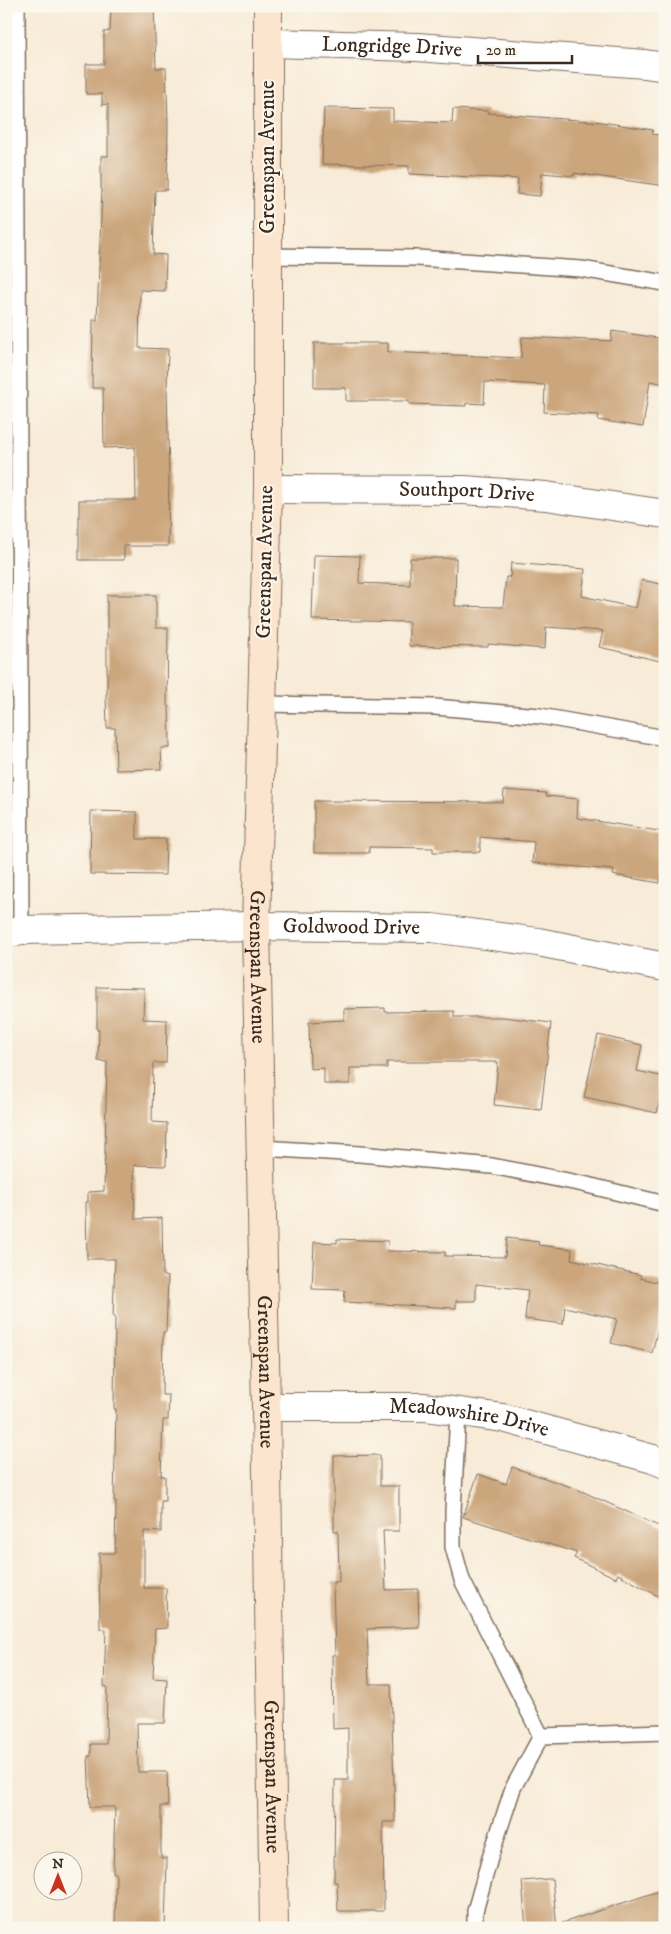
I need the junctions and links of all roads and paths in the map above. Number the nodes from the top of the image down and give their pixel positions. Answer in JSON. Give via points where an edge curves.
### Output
{"nodes":[{"id":1,"x":17,"y":6,"type":"edge"},
{"id":2,"x":268,"y":6,"type":"edge"},
{"id":3,"x":268,"y":44,"type":"junction"},
{"id":4,"x":665,"y":67,"type":"edge"},
{"id":5,"x":268,"y":256,"type":"junction"},
{"id":6,"x":665,"y":283,"type":"edge"},
{"id":7,"x":268,"y":489,"type":"junction"},
{"id":8,"x":665,"y":514,"type":"edge"},
{"id":9,"x":262,"y":704,"type":"junction"},
{"id":10,"x":665,"y":738,"type":"edge"},
{"id":11,"x":256,"y":926,"type":"junction"},
{"id":12,"x":13,"y":932,"type":"edge"},
{"id":13,"x":665,"y":967,"type":"edge"},
{"id":14,"x":260,"y":1148,"type":"junction"},
{"id":15,"x":665,"y":1204,"type":"edge"},
{"id":16,"x":266,"y":1407,"type":"junction"},
{"id":17,"x":458,"y":1412,"type":"junction"},
{"id":18,"x":665,"y":1464,"type":"edge"},
{"id":19,"x":665,"y":1732,"type":"edge"},
{"id":20,"x":541,"y":1736,"type":"junction"},
{"id":21,"x":274,"y":1928,"type":"edge"},
{"id":22,"x":474,"y":1928,"type":"edge"}],
"edges":[{"from":1,"to":12,"type":"lane"},
{"from":2,"to":3,"type":"street","name":"Greenspan Avenue"},
{"from":3,"to":4,"type":"street","name":"Longridge Drive","via":[[417,47]]},
{"from":3,"to":5,"type":"street","name":"Greenspan Avenue"},
{"from":5,"to":6,"type":"lane","via":[[417,258],[581,269]]},
{"from":5,"to":7,"type":"street","name":"Greenspan Avenue"},
{"from":7,"to":8,"type":"street","name":"Southport Drive","via":[[464,490],[546,496]]},
{"from":7,"to":9,"type":"street","name":"Greenspan Avenue"},
{"from":9,"to":10,"type":"lane","via":[[463,709],[540,716]]},
{"from":9,"to":11,"type":"street","name":"Greenspan Avenue"},
{"from":11,"to":12,"type":"street","name":"Goldwood Drive"},
{"from":11,"to":13,"type":"street","name":"Goldwood Drive","via":[[432,928],[538,942]]},
{"from":11,"to":14,"type":"street","name":"Greenspan Avenue"},
{"from":14,"to":15,"type":"lane","via":[[492,1166]]},
{"from":14,"to":16,"type":"street","name":"Greenspan Avenue"},
{"from":16,"to":17,"type":"street","name":"Meadowshire Drive","via":[[425,1407]]},
{"from":16,"to":21,"type":"street","name":"Greenspan Avenue"},
{"from":17,"to":18,"type":"street","name":"Meadowshire Drive","via":[[502,1418]]},
{"from":17,"to":20,"type":"lane","via":[[453,1547],[462,1580]]},
{"from":19,"to":20,"type":"lane"},
{"from":20,"to":22,"type":"lane","via":[[510,1797],[475,1911]]}]}
